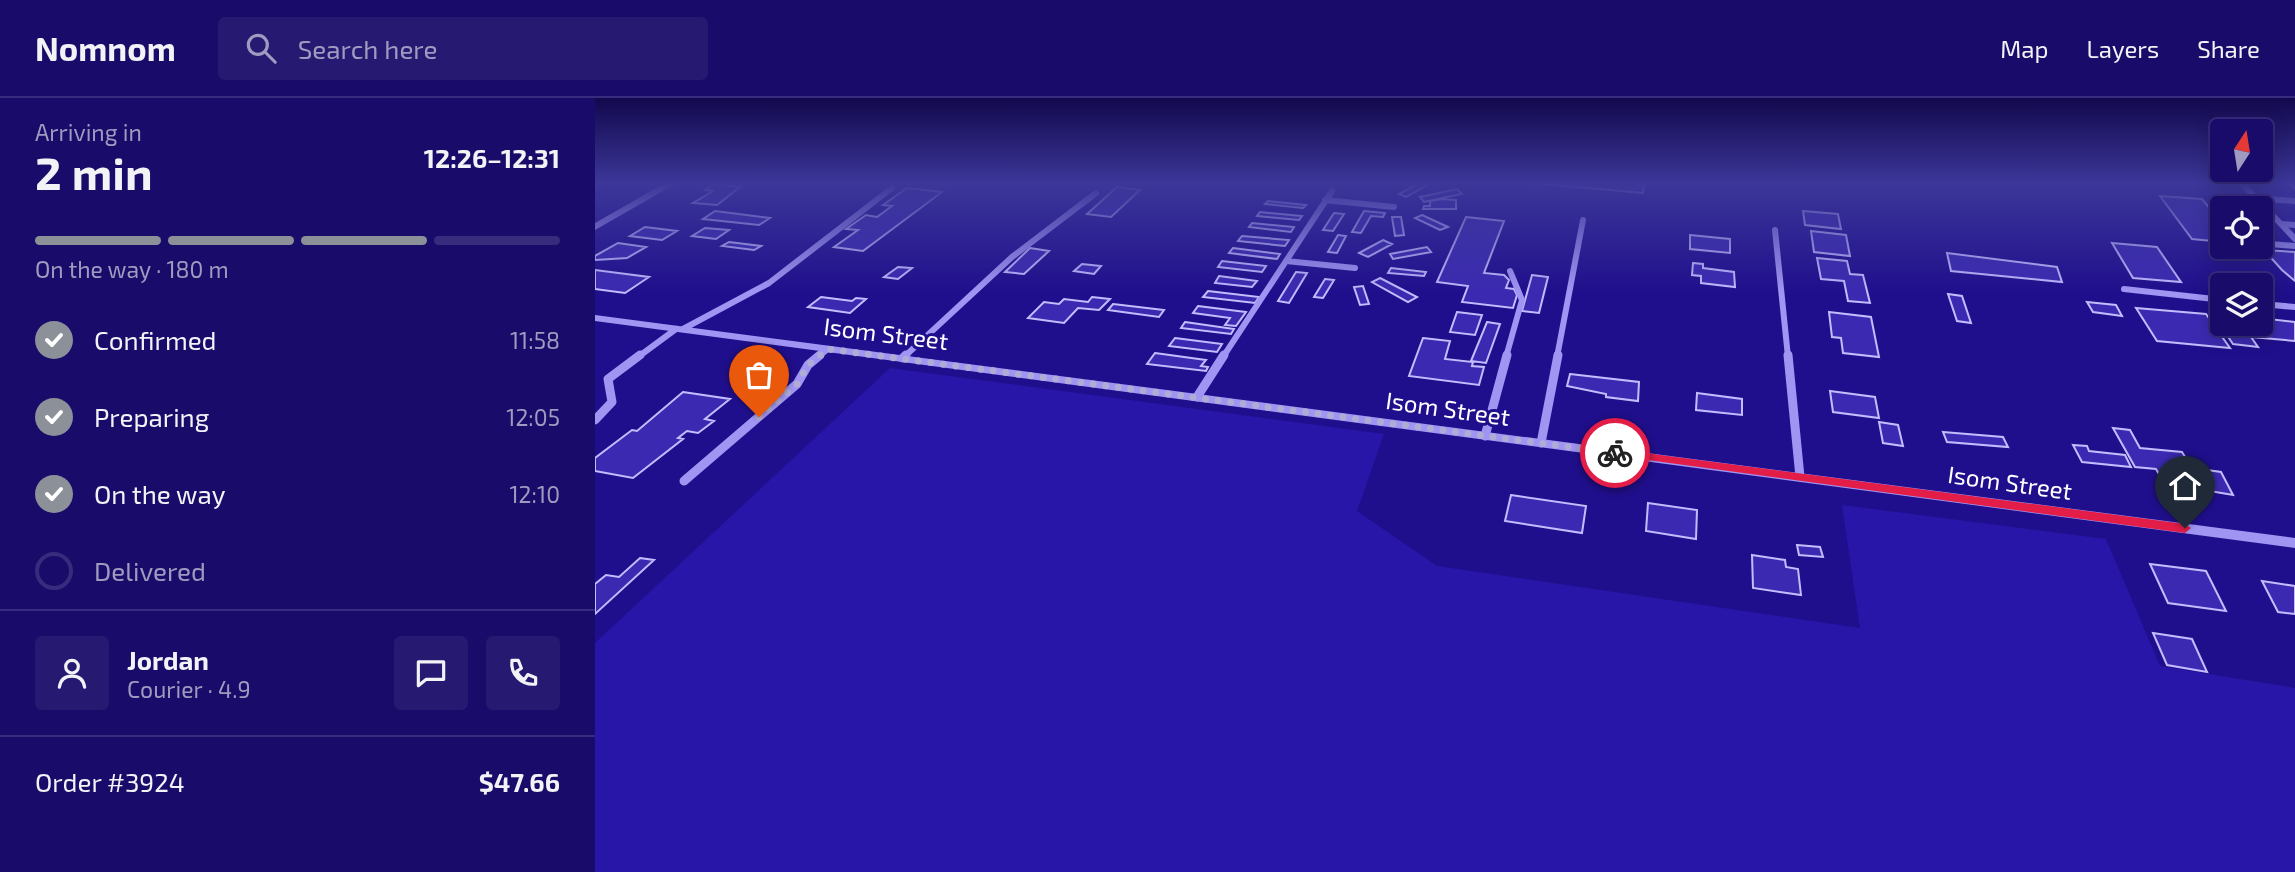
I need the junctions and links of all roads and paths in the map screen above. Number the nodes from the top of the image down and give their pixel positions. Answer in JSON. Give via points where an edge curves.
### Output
{"nodes":[{"id":1,"x":852,"y":219,"type":"edge"},
{"id":2,"x":1062,"y":219,"type":"edge"},
{"id":3,"x":1313,"y":219,"type":"edge"},
{"id":4,"x":2275,"y":219,"type":"edge"},
{"id":5,"x":1583,"y":220,"type":"dead end"},
{"id":6,"x":2280,"y":224,"type":"junction"},
{"id":7,"x":2295,"y":225,"type":"edge"},
{"id":8,"x":1775,"y":230,"type":"dead end"},
{"id":9,"x":2295,"y":239,"type":"edge"},
{"id":10,"x":2273,"y":244,"type":"edge"},
{"id":11,"x":2295,"y":246,"type":"edge"},
{"id":12,"x":1286,"y":261,"type":"junction"},
{"id":13,"x":1355,"y":268,"type":"dead end"},
{"id":14,"x":1510,"y":271,"type":"dead end"},
{"id":15,"x":2124,"y":289,"type":"dead end"},
{"id":16,"x":2210,"y":299,"type":"edge"},
{"id":17,"x":2273,"y":305,"type":"edge"},
{"id":18,"x":2295,"y":307,"type":"edge"},
{"id":19,"x":595,"y":318,"type":"edge"},
{"id":20,"x":680,"y":329,"type":"junction"},
{"id":21,"x":828,"y":349,"type":"junction"},
{"id":22,"x":903,"y":358,"type":"junction"},
{"id":23,"x":1196,"y":397,"type":"junction"},
{"id":24,"x":595,"y":420,"type":"edge"},
{"id":25,"x":1486,"y":436,"type":"junction"},
{"id":26,"x":1541,"y":443,"type":"junction"},
{"id":27,"x":1800,"y":477,"type":"junction"},
{"id":28,"x":684,"y":481,"type":"dead end"},
{"id":29,"x":2295,"y":543,"type":"edge"}],
"edges":[{"from":1,"to":20,"type":"lane","via":[[769,283]]},
{"from":2,"to":22,"type":"lane","via":[[1012,257]]},
{"from":3,"to":12,"type":"lane"},
{"from":4,"to":6,"type":"lane"},
{"from":5,"to":26,"type":"lane"},
{"from":6,"to":7,"type":"lane"},
{"from":6,"to":9,"type":"lane"},
{"from":8,"to":27,"type":"lane"},
{"from":10,"to":11,"type":"lane"},
{"from":12,"to":13,"type":"lane"},
{"from":12,"to":23,"type":"lane"},
{"from":14,"to":25,"type":"lane","via":[[1522,300]]},
{"from":15,"to":16,"type":"lane"},
{"from":17,"to":18,"type":"lane"},
{"from":19,"to":20,"type":"street","name":"Isom Street"},
{"from":20,"to":21,"type":"street","name":"Isom Street"},
{"from":20,"to":24,"type":"lane","via":[[608,379],[613,403]]},
{"from":21,"to":22,"type":"street","name":"Isom Street"},
{"from":21,"to":28,"type":"lane","via":[[808,365],[797,384]]},
{"from":22,"to":23,"type":"street","name":"Isom Street"},
{"from":23,"to":25,"type":"street","name":"Isom Street"},
{"from":25,"to":26,"type":"street","name":"Isom Street"},
{"from":26,"to":27,"type":"street","name":"Isom Street"},
{"from":27,"to":29,"type":"street","name":"Isom Street"}]}
